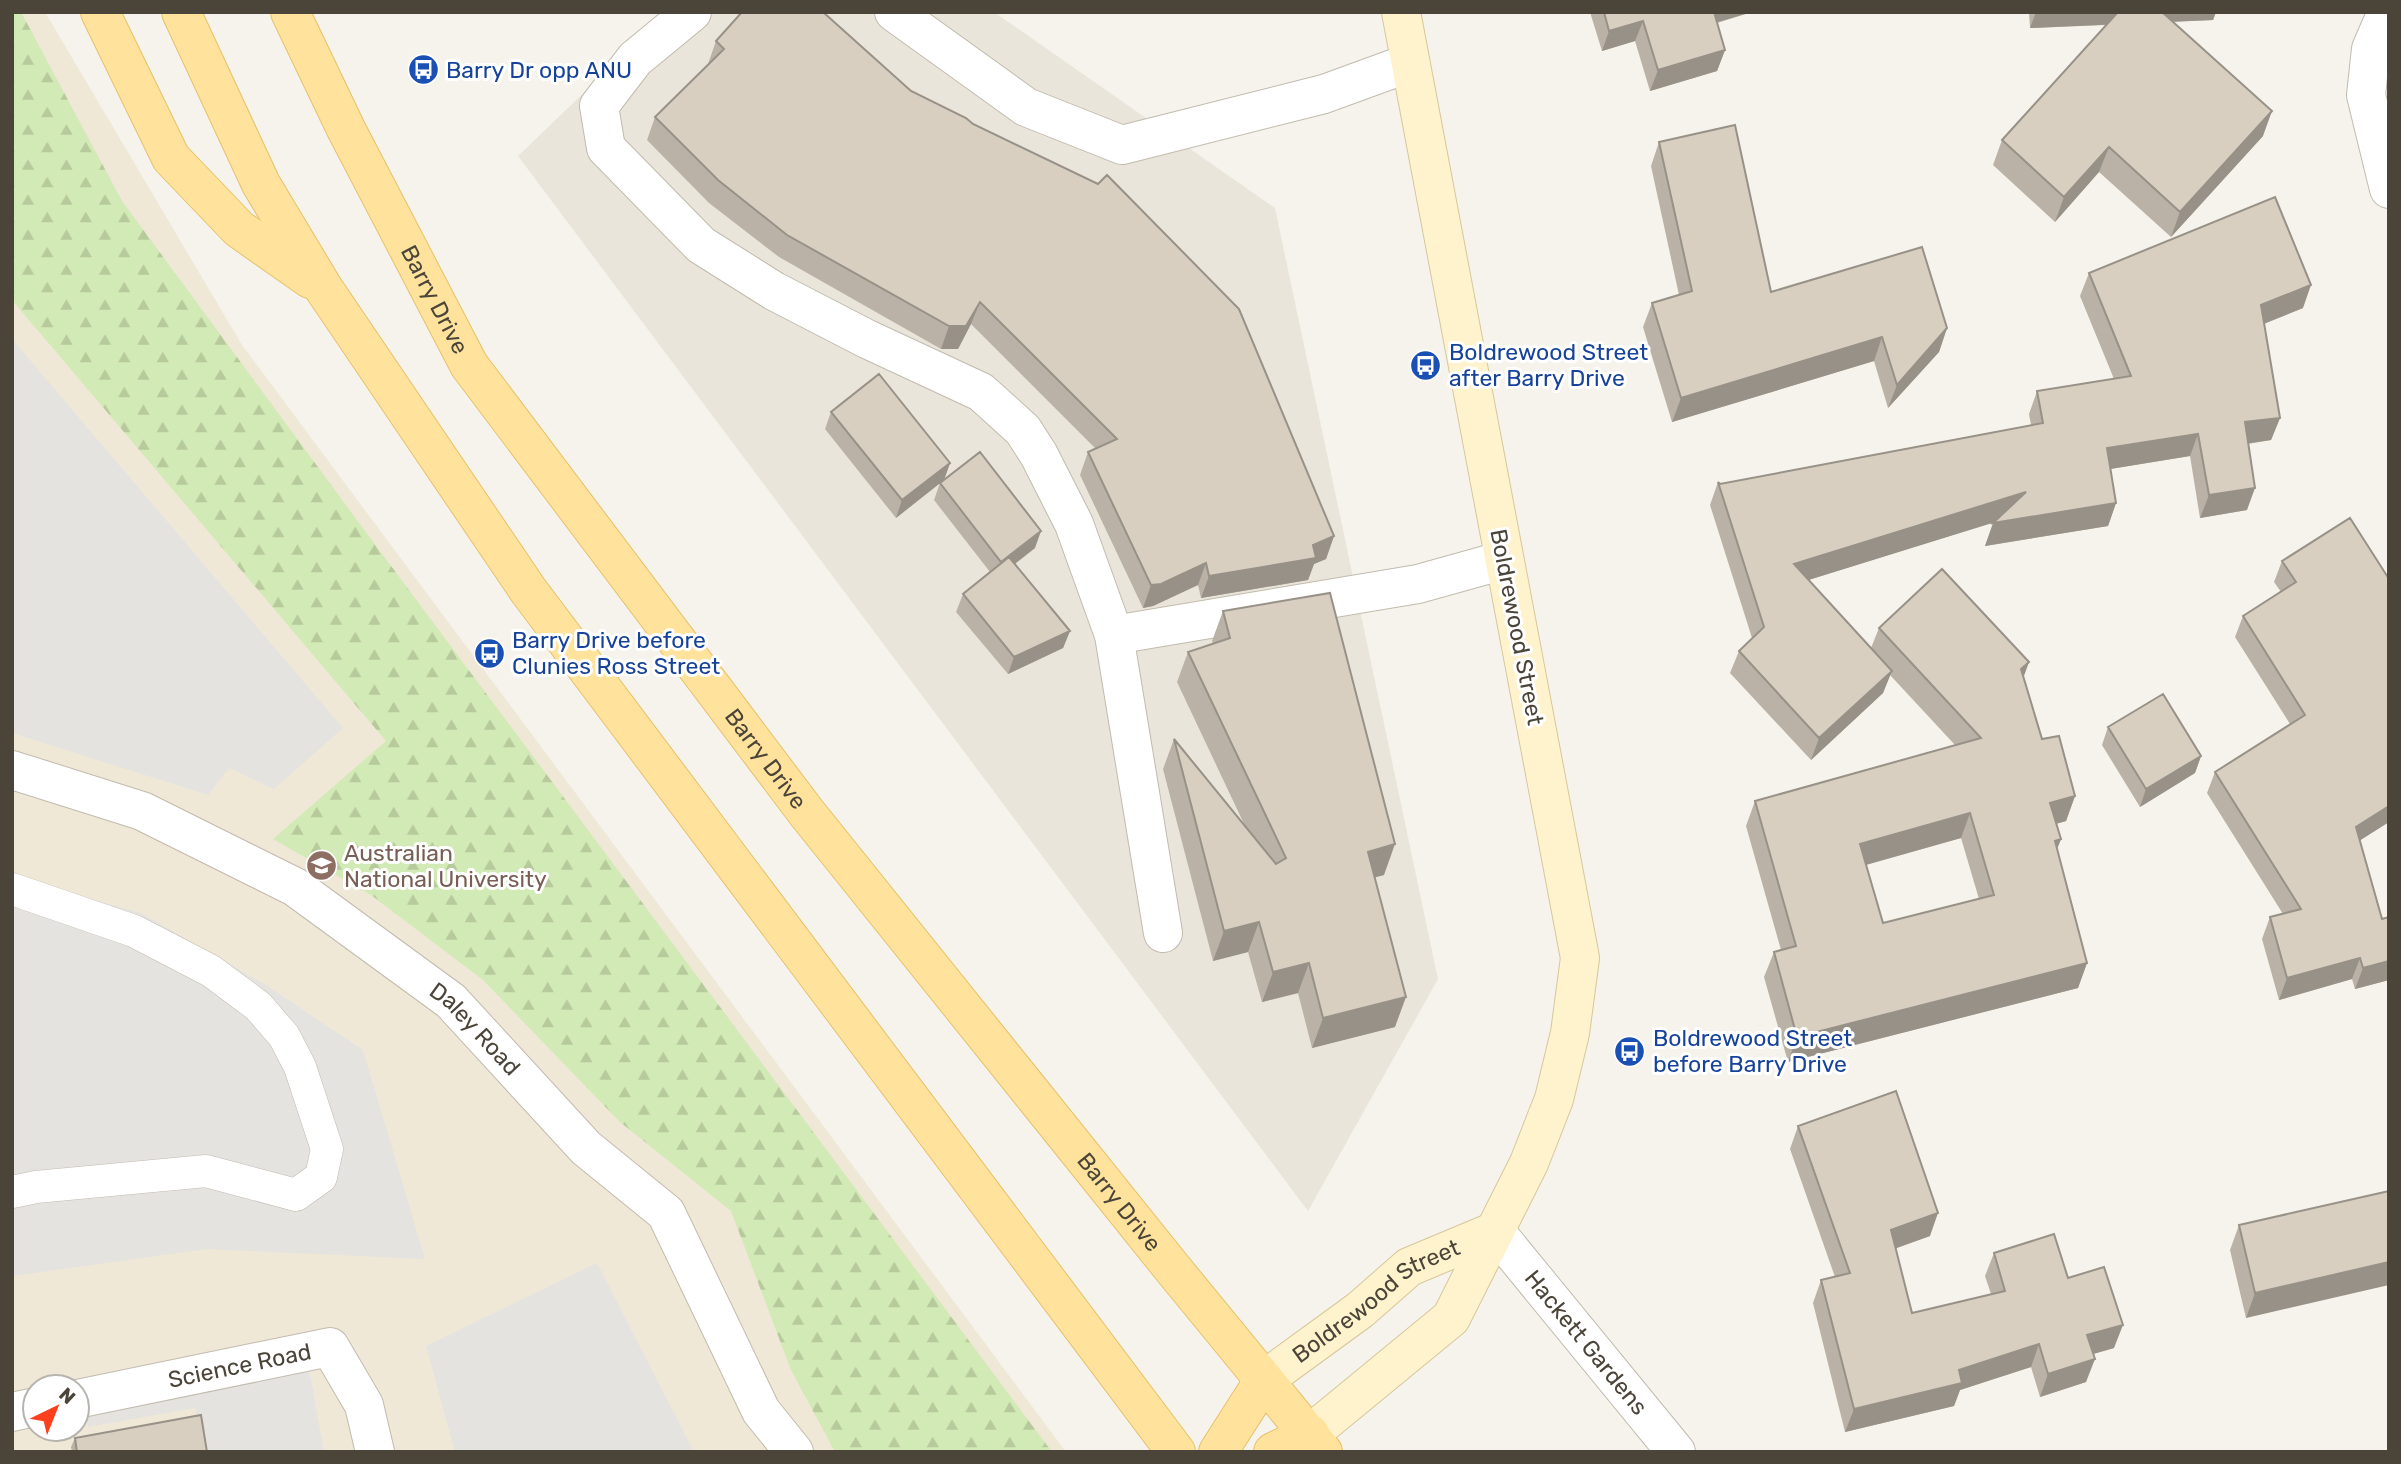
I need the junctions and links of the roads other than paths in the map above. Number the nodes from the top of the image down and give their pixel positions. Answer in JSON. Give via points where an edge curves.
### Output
{"nodes":[{"id":1,"x":100,"y":12,"type":"edge"},
{"id":2,"x":181,"y":12,"type":"edge"},
{"id":3,"x":290,"y":12,"type":"edge"},
{"id":4,"x":692,"y":12,"type":"edge"},
{"id":5,"x":894,"y":12,"type":"edge"},
{"id":6,"x":1401,"y":12,"type":"edge"},
{"id":7,"x":2387,"y":12,"type":"edge"},
{"id":8,"x":1409,"y":63,"type":"junction"},
{"id":9,"x":2389,"y":188,"type":"edge"},
{"id":10,"x":324,"y":289,"type":"junction"},
{"id":11,"x":1504,"y":560,"type":"junction"},
{"id":12,"x":1114,"y":635,"type":"junction"},
{"id":13,"x":12,"y":770,"type":"edge"},
{"id":14,"x":12,"y":889,"type":"edge"},
{"id":15,"x":1163,"y":933,"type":"dead end"},
{"id":16,"x":12,"y":1192,"type":"edge"},
{"id":17,"x":1495,"y":1231,"type":"junction"},
{"id":18,"x":1264,"y":1380,"type":"junction"},
{"id":19,"x":91,"y":1396,"type":"edge"},
{"id":20,"x":1316,"y":1443,"type":"edge"},
{"id":21,"x":375,"y":1452,"type":"edge"},
{"id":22,"x":794,"y":1452,"type":"edge"},
{"id":23,"x":1176,"y":1452,"type":"edge"},
{"id":24,"x":1218,"y":1452,"type":"edge"},
{"id":25,"x":1273,"y":1452,"type":"edge"},
{"id":26,"x":1676,"y":1452,"type":"edge"}],
"edges":[{"from":1,"to":10,"type":"main road","via":[[171,158],[239,229]]},
{"from":2,"to":10,"type":"main road","via":[[261,184]]},
{"from":3,"to":18,"type":"main road","name":"Barry Drive","via":[[469,365],[806,812]]},
{"from":4,"to":12,"type":"street","via":[[635,59],[599,106],[606,148],[701,245],[774,291],[981,392],[1023,430],[1074,524]]},
{"from":5,"to":8,"type":"street","via":[[1026,107],[1122,145],[1324,94]]},
{"from":6,"to":8,"type":"street","name":"Boldrewood Street"},
{"from":7,"to":9,"type":"street","via":[[2371,49],[2366,95]]},
{"from":8,"to":11,"type":"street","name":"Boldrewood Street"},
{"from":10,"to":23,"type":"main road","via":[[528,590]]},
{"from":11,"to":12,"type":"street","via":[[1418,584]]},
{"from":11,"to":17,"type":"street","name":"Boldrewood Street","via":[[1580,958],[1570,1033],[1554,1099]]},
{"from":12,"to":15,"type":"street"},
{"from":13,"to":22,"type":"street","name":"Daley Road","via":[[142,810],[295,887],[451,1001],[586,1149],[666,1213],[761,1411]]},
{"from":14,"to":16,"type":"lane","via":[[134,931],[211,971],[258,1006],[284,1037],[300,1067],[327,1149],[321,1177],[296,1195],[206,1171]]},
{"from":17,"to":18,"type":"street","name":"Boldrewood Street","via":[[1409,1267],[1360,1310]]},
{"from":17,"to":20,"type":"street","name":"Boldrewood Street","via":[[1451,1318]]},
{"from":17,"to":26,"type":"street","name":"Hackett Gardens"},
{"from":18,"to":20,"type":"main road","name":"Barry Drive"},
{"from":18,"to":24,"type":"main road"},
{"from":19,"to":21,"type":"street","name":"Science Road","via":[[330,1347],[364,1405]]},
{"from":20,"to":25,"type":"main road"}]}
